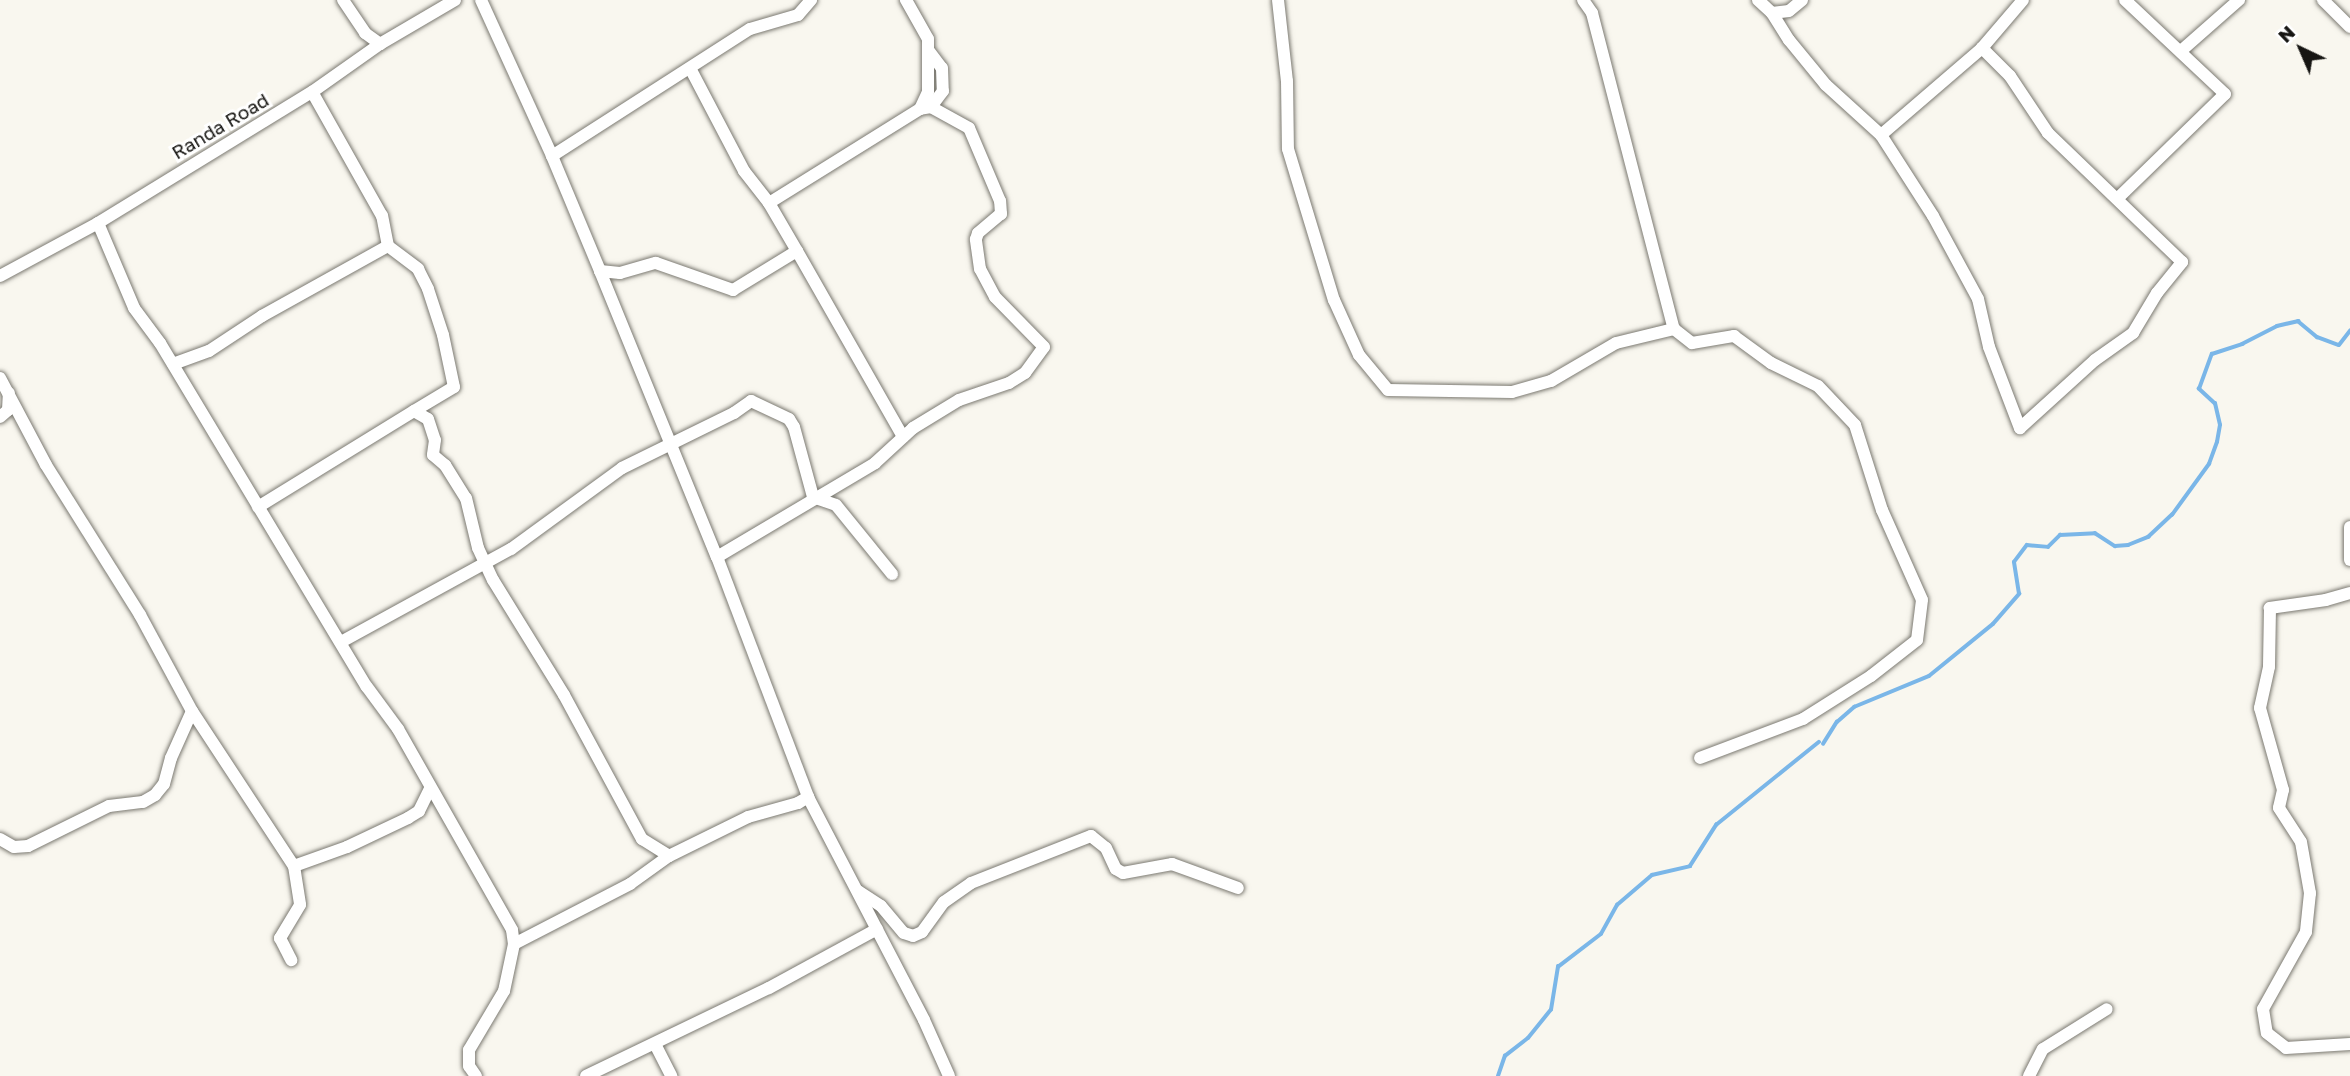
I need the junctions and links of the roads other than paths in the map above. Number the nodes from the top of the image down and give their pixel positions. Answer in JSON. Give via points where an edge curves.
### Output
{"nodes":[{"id":1,"x":343,"y":0,"type":"edge"},
{"id":2,"x":455,"y":0,"type":"edge"},
{"id":3,"x":481,"y":0,"type":"edge"},
{"id":4,"x":811,"y":0,"type":"edge"},
{"id":5,"x":906,"y":0,"type":"edge"},
{"id":6,"x":1278,"y":0,"type":"edge"},
{"id":7,"x":1583,"y":0,"type":"edge"},
{"id":8,"x":1758,"y":0,"type":"edge"},
{"id":9,"x":1802,"y":0,"type":"edge"},
{"id":10,"x":2023,"y":0,"type":"edge"},
{"id":11,"x":2125,"y":0,"type":"edge"},
{"id":12,"x":2239,"y":0,"type":"edge"},
{"id":13,"x":2323,"y":0,"type":"edge"},
{"id":14,"x":1772,"y":13,"type":"junction"},
{"id":15,"x":2350,"y":27,"type":"edge"},
{"id":16,"x":380,"y":44,"type":"junction"},
{"id":17,"x":1982,"y":48,"type":"junction"},
{"id":18,"x":2182,"y":50,"type":"junction"},
{"id":19,"x":690,"y":68,"type":"junction"},
{"id":20,"x":312,"y":92,"type":"junction"},
{"id":21,"x":925,"y":108,"type":"junction"},
{"id":22,"x":1881,"y":135,"type":"junction"},
{"id":23,"x":552,"y":156,"type":"junction"},
{"id":24,"x":2118,"y":198,"type":"junction"},
{"id":25,"x":769,"y":203,"type":"junction"},
{"id":26,"x":98,"y":223,"type":"junction"},
{"id":27,"x":388,"y":246,"type":"junction"},
{"id":28,"x":797,"y":251,"type":"junction"},
{"id":29,"x":600,"y":271,"type":"junction"},
{"id":30,"x":1,"y":273,"type":"edge"},
{"id":31,"x":1674,"y":329,"type":"junction"},
{"id":32,"x":173,"y":365,"type":"junction"},
{"id":33,"x":0,"y":378,"type":"edge"},
{"id":34,"x":9,"y":392,"type":"junction"},
{"id":35,"x":414,"y":411,"type":"junction"},
{"id":36,"x":0,"y":416,"type":"edge"},
{"id":37,"x":903,"y":437,"type":"junction"},
{"id":38,"x":670,"y":443,"type":"junction"},
{"id":39,"x":813,"y":497,"type":"junction"},
{"id":40,"x":258,"y":507,"type":"junction"},
{"id":41,"x":2350,"y":527,"type":"edge"},
{"id":42,"x":717,"y":557,"type":"junction"},
{"id":43,"x":486,"y":560,"type":"junction"},
{"id":44,"x":2350,"y":560,"type":"edge"},
{"id":45,"x":891,"y":574,"type":"dead end"},
{"id":46,"x":2350,"y":593,"type":"edge"},
{"id":47,"x":341,"y":642,"type":"junction"},
{"id":48,"x":192,"y":711,"type":"junction"},
{"id":49,"x":1700,"y":758,"type":"dead end"},
{"id":50,"x":430,"y":788,"type":"junction"},
{"id":51,"x":808,"y":797,"type":"junction"},
{"id":52,"x":0,"y":839,"type":"edge"},
{"id":53,"x":669,"y":856,"type":"junction"},
{"id":54,"x":294,"y":866,"type":"junction"},
{"id":55,"x":1238,"y":888,"type":"dead end"},
{"id":56,"x":858,"y":891,"type":"junction"},
{"id":57,"x":877,"y":929,"type":"junction"},
{"id":58,"x":514,"y":944,"type":"junction"},
{"id":59,"x":291,"y":960,"type":"dead end"},
{"id":60,"x":2108,"y":1009,"type":"dead end"},
{"id":61,"x":655,"y":1044,"type":"junction"},
{"id":62,"x":2350,"y":1044,"type":"edge"},
{"id":63,"x":476,"y":1076,"type":"edge"},
{"id":64,"x":586,"y":1076,"type":"edge"},
{"id":65,"x":671,"y":1076,"type":"edge"},
{"id":66,"x":949,"y":1076,"type":"edge"},
{"id":67,"x":2029,"y":1076,"type":"edge"}],
"edges":[{"from":1,"to":16,"type":"street","via":[[365,33]]},
{"from":2,"to":16,"type":"street","name":"Randa Road"},
{"from":3,"to":23,"type":"street"},
{"from":4,"to":19,"type":"street","via":[[798,15],[750,29]]},
{"from":5,"to":21,"type":"street","via":[[924,29],[929,51]]},
{"from":6,"to":31,"type":"street","via":[[1287,81],[1288,149],[1334,300],[1359,355],[1388,390],[1512,392],[1551,380],[1616,343]]},
{"from":7,"to":31,"type":"street","via":[[1592,13]]},
{"from":8,"to":14,"type":"street"},
{"from":9,"to":14,"type":"street","via":[[1789,11]]},
{"from":10,"to":17,"type":"street"},
{"from":11,"to":18,"type":"street"},
{"from":12,"to":18,"type":"street"},
{"from":13,"to":15,"type":"street"},
{"from":14,"to":22,"type":"street","via":[[1826,85]]},
{"from":16,"to":20,"type":"street","name":"Randa Road"},
{"from":17,"to":22,"type":"street"},
{"from":17,"to":24,"type":"street","via":[[2010,76],[2048,133]]},
{"from":18,"to":24,"type":"street","via":[[2225,94]]},
{"from":19,"to":23,"type":"street"},
{"from":19,"to":25,"type":"street","via":[[744,171]]},
{"from":20,"to":26,"type":"street","name":"Randa Road"},
{"from":20,"to":27,"type":"street","via":[[382,216]]},
{"from":21,"to":25,"type":"street"},
{"from":21,"to":37,"type":"street","via":[[969,128],[975,137],[1001,214],[978,233],[980,268],[995,297],[1044,347],[1025,373],[959,400]]},
{"from":22,"to":24,"type":"street","via":[[1933,216],[1978,299],[1989,348],[2020,428],[2095,360],[2133,333],[2182,262]]},
{"from":23,"to":29,"type":"street"},
{"from":25,"to":28,"type":"street"},
{"from":26,"to":30,"type":"street","name":"Randa Road"},
{"from":26,"to":32,"type":"street","via":[[125,292]]},
{"from":27,"to":32,"type":"street","via":[[209,351]]},
{"from":27,"to":35,"type":"street","via":[[418,269],[428,289],[454,387]]},
{"from":28,"to":29,"type":"street","via":[[733,290],[656,263],[620,273]]},
{"from":28,"to":37,"type":"street"},
{"from":29,"to":38,"type":"street"},
{"from":31,"to":49,"type":"street","via":[[1692,343],[1734,337],[1771,363],[1818,386],[1855,425],[1882,510],[1922,600],[1917,640],[1871,676],[1803,719]]},
{"from":32,"to":40,"type":"street"},
{"from":33,"to":34,"type":"street"},
{"from":34,"to":36,"type":"street","via":[[8,410]]},
{"from":34,"to":48,"type":"street","via":[[38,451],[140,615]]},
{"from":35,"to":40,"type":"street"},
{"from":35,"to":43,"type":"street","via":[[428,419],[435,440],[433,455],[466,498],[478,548]]},
{"from":37,"to":39,"type":"street","via":[[875,463]]},
{"from":38,"to":39,"type":"street","via":[[751,401],[789,419]]},
{"from":38,"to":42,"type":"street"},
{"from":38,"to":43,"type":"street","via":[[622,468],[510,549]]},
{"from":39,"to":42,"type":"street"},
{"from":39,"to":45,"type":"street","via":[[836,505]]},
{"from":40,"to":47,"type":"street"},
{"from":41,"to":44,"type":"street"},
{"from":42,"to":51,"type":"street"},
{"from":43,"to":47,"type":"street"},
{"from":43,"to":53,"type":"street","via":[[493,580],[564,695],[642,839]]},
{"from":46,"to":62,"type":"street","via":[[2270,608],[2269,667],[2260,708],[2283,790],[2279,808],[2301,842],[2310,893],[2306,932],[2263,1009],[2267,1033],[2286,1048]]},
{"from":47,"to":50,"type":"street"},
{"from":48,"to":52,"type":"street","via":[[164,784],[155,794],[143,802],[109,806],[28,846],[14,847]]},
{"from":48,"to":54,"type":"street"},
{"from":50,"to":54,"type":"street","via":[[419,810],[408,818]]},
{"from":50,"to":58,"type":"street","via":[[506,918]]},
{"from":51,"to":53,"type":"street","via":[[748,817]]},
{"from":51,"to":56,"type":"street"},
{"from":53,"to":58,"type":"street","via":[[630,884]]},
{"from":54,"to":59,"type":"street","via":[[300,905],[280,938]]},
{"from":55,"to":56,"type":"street","via":[[1172,864],[1123,873],[1091,836],[971,883],[944,902],[914,936],[904,933],[881,906]]},
{"from":56,"to":57,"type":"street"},
{"from":57,"to":61,"type":"street"},
{"from":57,"to":66,"type":"street"},
{"from":58,"to":63,"type":"street","via":[[504,990],[469,1050],[469,1066]]},
{"from":60,"to":67,"type":"street","via":[[2043,1049]]},
{"from":61,"to":64,"type":"street"},
{"from":61,"to":65,"type":"street"}]}
